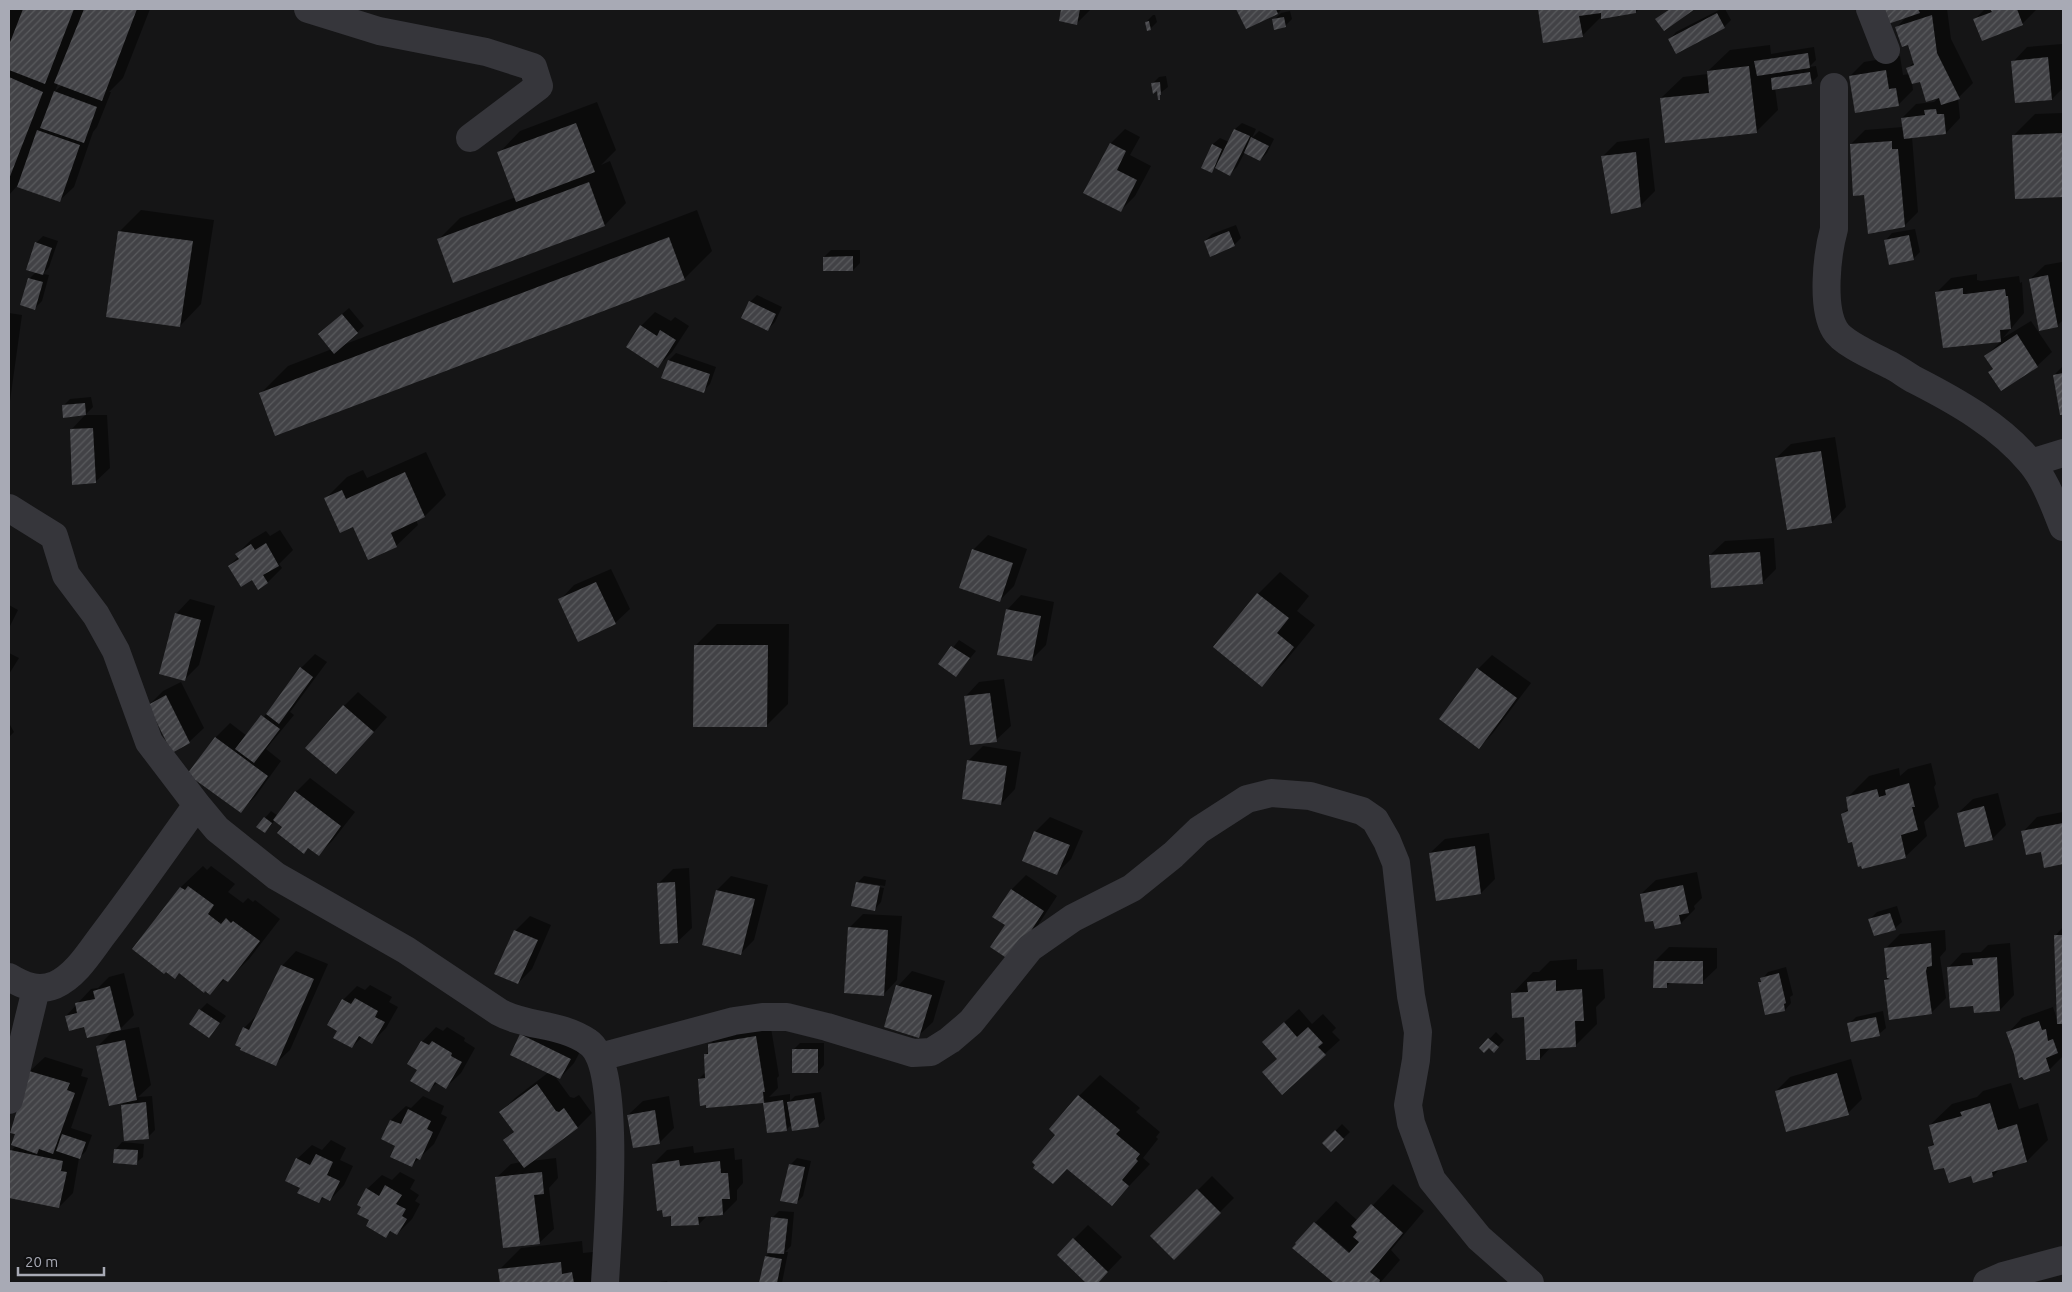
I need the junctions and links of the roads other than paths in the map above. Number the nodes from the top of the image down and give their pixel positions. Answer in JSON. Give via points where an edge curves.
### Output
{"nodes":[{"id":1,"x":308,"y":9,"type":"edge"},
{"id":2,"x":1870,"y":9,"type":"edge"},
{"id":3,"x":1886,"y":50,"type":"dead end"},
{"id":4,"x":1834,"y":86,"type":"dead end"},
{"id":5,"x":470,"y":138,"type":"dead end"},
{"id":6,"x":2063,"y":453,"type":"edge"},
{"id":7,"x":2031,"y":463,"type":"junction"},
{"id":8,"x":9,"y":508,"type":"edge"},
{"id":9,"x":2063,"y":527,"type":"edge"},
{"id":10,"x":197,"y":806,"type":"junction"},
{"id":11,"x":9,"y":977,"type":"edge"},
{"id":12,"x":36,"y":989,"type":"junction"},
{"id":13,"x":600,"y":1057,"type":"junction"},
{"id":14,"x":9,"y":1100,"type":"edge"},
{"id":15,"x":2063,"y":1260,"type":"edge"},
{"id":16,"x":605,"y":1283,"type":"edge"},
{"id":17,"x":1530,"y":1283,"type":"edge"},
{"id":18,"x":1987,"y":1283,"type":"edge"}],
"edges":[{"from":1,"to":5,"type":"street","via":[[378,31],[486,52],[533,67],[538,86]]},
{"from":2,"to":3,"type":"street"},
{"from":4,"to":7,"type":"street","via":[[1834,229],[1827,299],[1835,331],[1989,423]]},
{"from":6,"to":7,"type":"street"},
{"from":7,"to":9,"type":"street"},
{"from":8,"to":10,"type":"street","via":[[54,536],[66,575],[96,615],[116,650],[150,742]]},
{"from":10,"to":12,"type":"street","via":[[77,968],[55,985]]},
{"from":10,"to":13,"type":"street","via":[[217,829],[276,876],[406,950],[510,1018],[561,1029],[589,1042]]},
{"from":11,"to":12,"type":"street"},
{"from":12,"to":14,"type":"street"},
{"from":13,"to":16,"type":"street","via":[[608,1100],[610,1148]]},
{"from":13,"to":17,"type":"street","via":[[734,1021],[762,1017],[787,1017],[913,1053],[931,1052],[971,1022],[1030,948],[1074,918],[1132,888],[1198,830],[1248,799],[1271,793],[1310,796],[1362,811],[1375,820],[1387,840],[1396,863],[1418,1032],[1408,1105],[1411,1123],[1432,1180],[1479,1238]]},
{"from":15,"to":18,"type":"street"}]}
